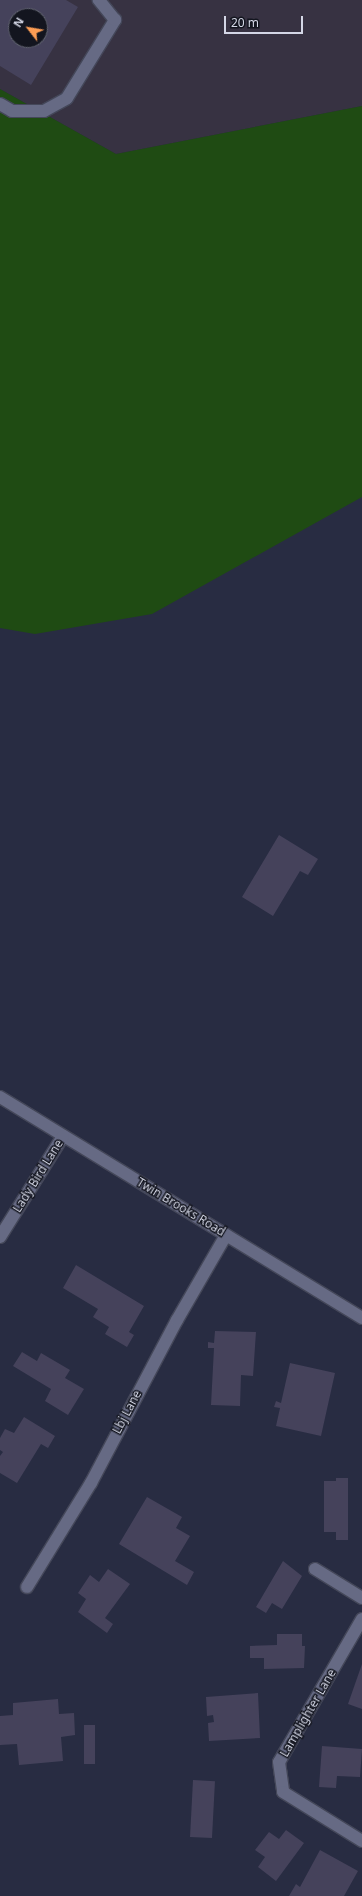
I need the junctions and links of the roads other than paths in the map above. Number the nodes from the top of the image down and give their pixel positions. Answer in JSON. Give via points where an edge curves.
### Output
{"nodes":[{"id":1,"x":99,"y":0,"type":"edge"},
{"id":2,"x":0,"y":104,"type":"edge"},
{"id":3,"x":0,"y":1097,"type":"edge"},
{"id":4,"x":63,"y":1136,"type":"junction"},
{"id":5,"x":226,"y":1235,"type":"junction"},
{"id":6,"x":0,"y":1237,"type":"edge"},
{"id":7,"x":362,"y":1318,"type":"edge"},
{"id":8,"x":315,"y":1569,"type":"dead end"},
{"id":9,"x":27,"y":1587,"type":"dead end"},
{"id":10,"x":362,"y":1598,"type":"edge"},
{"id":11,"x":362,"y":1619,"type":"edge"},
{"id":12,"x":362,"y":1841,"type":"edge"}],
"edges":[{"from":1,"to":2,"type":"street","via":[[114,20],[67,98],[44,110],[12,111]]},
{"from":3,"to":4,"type":"street","name":"Twin Brooks Road"},
{"from":4,"to":5,"type":"street","name":"Twin Brooks Road"},
{"from":4,"to":6,"type":"street","name":"Lady Bird Lane"},
{"from":5,"to":7,"type":"street","name":"Twin Brooks Road"},
{"from":5,"to":9,"type":"street","name":"Lbj Lane","via":[[177,1320],[90,1483]]},
{"from":8,"to":10,"type":"street"},
{"from":11,"to":12,"type":"street","name":"Lamplighter Lane","via":[[280,1762],[283,1792]]}]}
